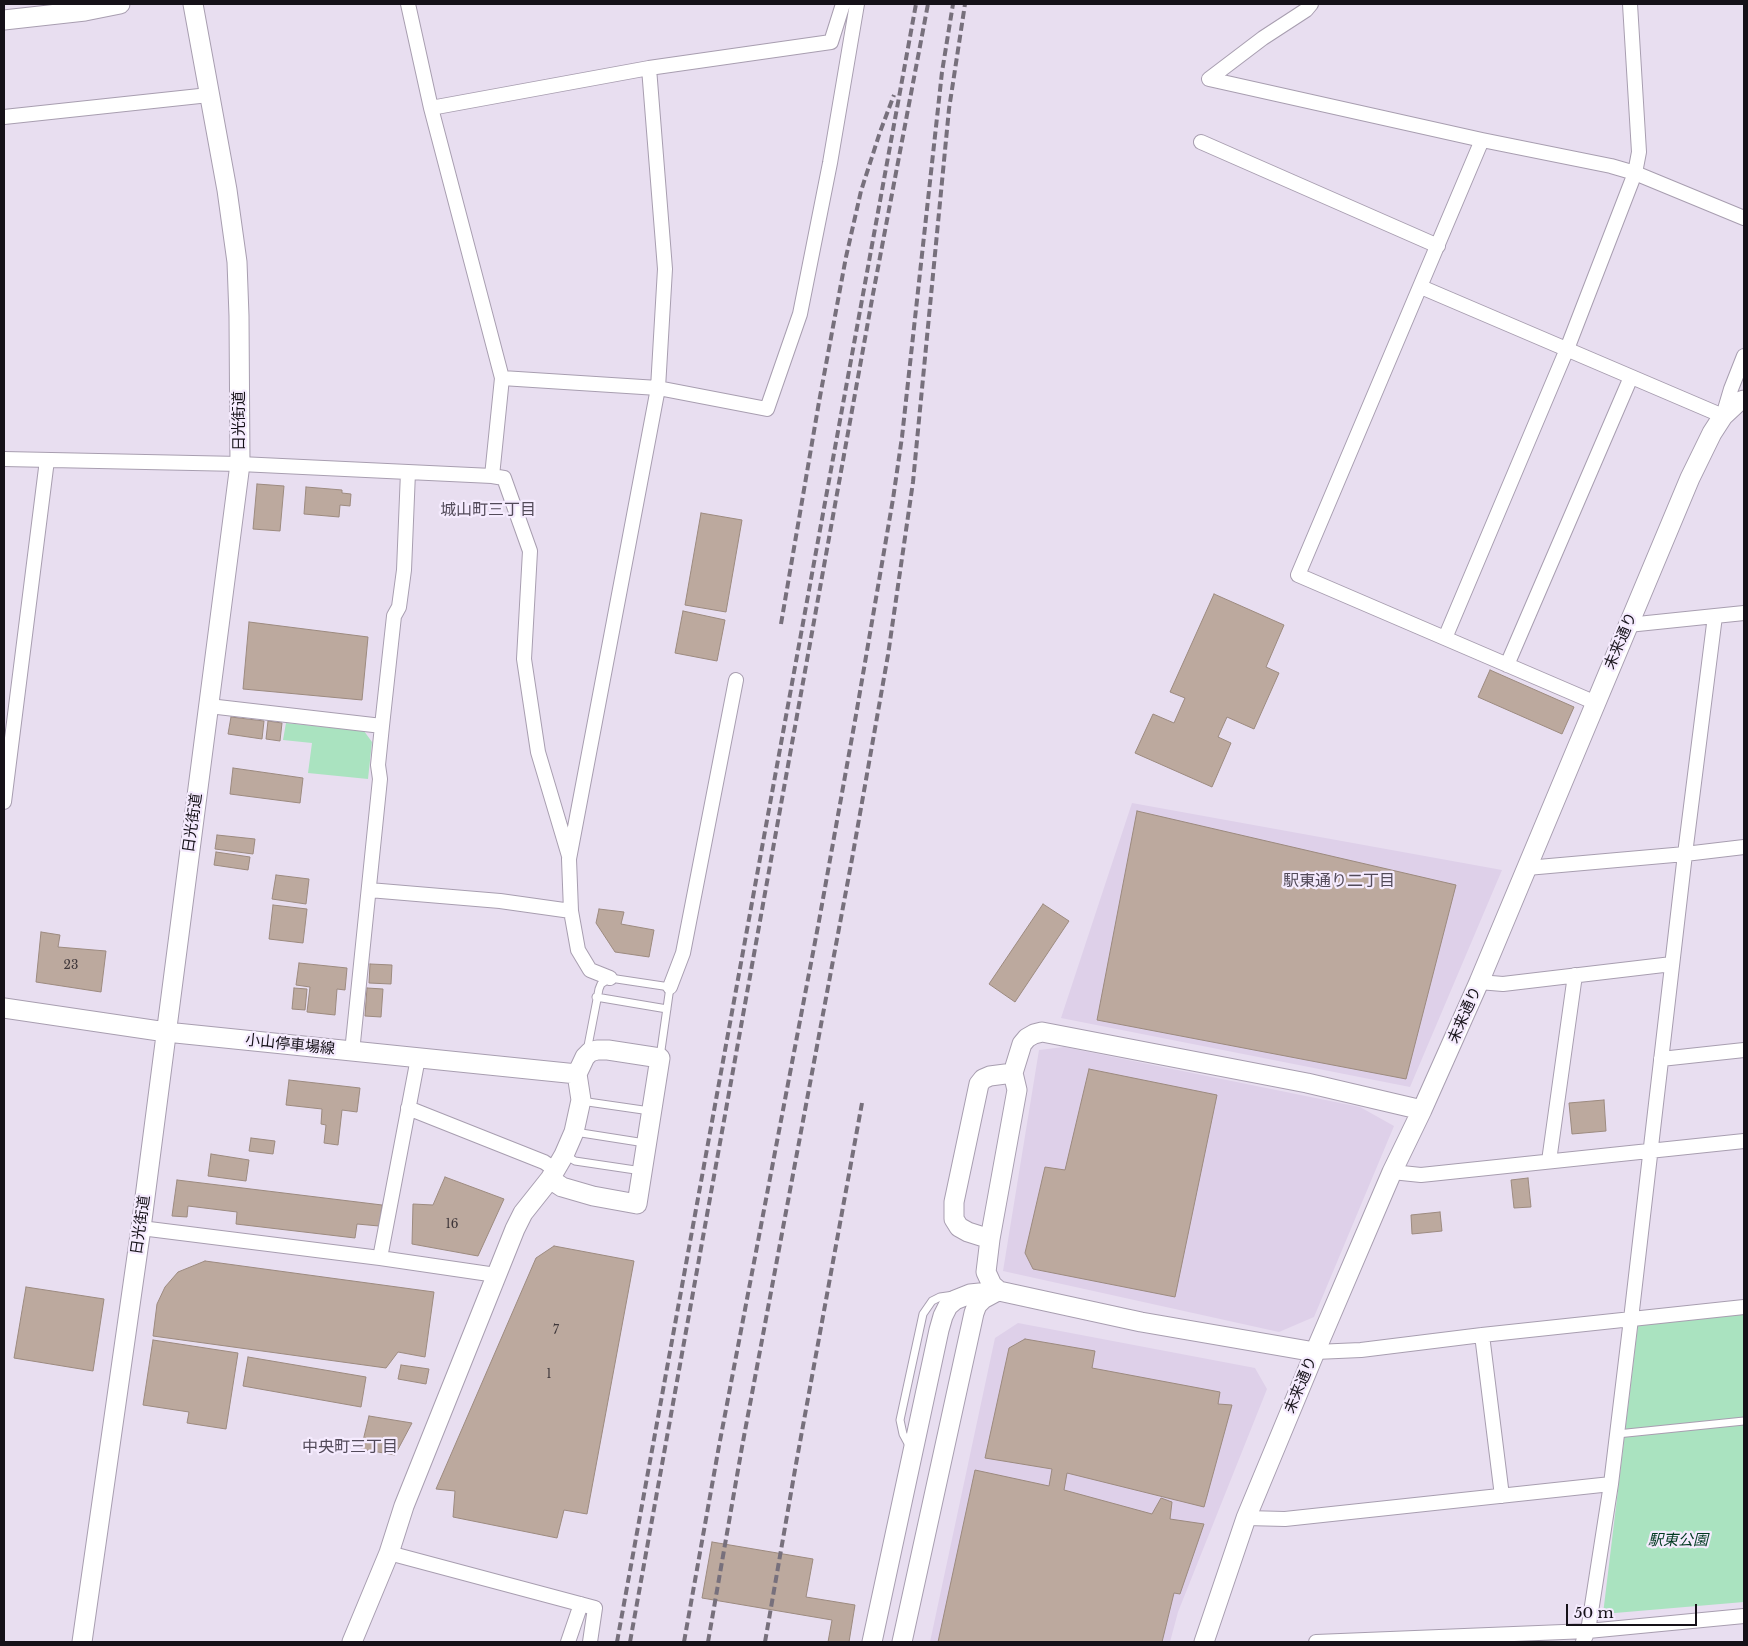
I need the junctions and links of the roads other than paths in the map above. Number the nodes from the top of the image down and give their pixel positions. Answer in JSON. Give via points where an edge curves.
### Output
{"nodes":[{"id":1,"x":120,"y":4,"type":"edge"},
{"id":2,"x":193,"y":4,"type":"edge"},
{"id":3,"x":408,"y":4,"type":"edge"},
{"id":4,"x":843,"y":4,"type":"edge"},
{"id":5,"x":857,"y":4,"type":"edge"},
{"id":6,"x":1311,"y":4,"type":"edge"},
{"id":7,"x":1630,"y":4,"type":"edge"},
{"id":8,"x":4,"y":20,"type":"edge"},
{"id":9,"x":649,"y":68,"type":"junction"},
{"id":10,"x":209,"y":96,"type":"junction"},
{"id":11,"x":431,"y":108,"type":"junction"},
{"id":12,"x":4,"y":117,"type":"edge"},
{"id":13,"x":1482,"y":140,"type":"junction"},
{"id":14,"x":1201,"y":142,"type":"dead end"},
{"id":15,"x":1635,"y":173,"type":"junction"},
{"id":16,"x":1744,"y":218,"type":"edge"},
{"id":17,"x":1438,"y":246,"type":"junction"},
{"id":18,"x":1421,"y":287,"type":"junction"},
{"id":19,"x":1566,"y":350,"type":"junction"},
{"id":20,"x":1744,"y":356,"type":"edge"},
{"id":21,"x":1631,"y":377,"type":"junction"},
{"id":22,"x":502,"y":378,"type":"junction"},
{"id":23,"x":658,"y":388,"type":"junction"},
{"id":24,"x":1744,"y":400,"type":"edge"},
{"id":25,"x":1723,"y":416,"type":"junction"},
{"id":26,"x":4,"y":459,"type":"edge"},
{"id":27,"x":47,"y":460,"type":"junction"},
{"id":28,"x":240,"y":464,"type":"junction"},
{"id":29,"x":408,"y":472,"type":"junction"},
{"id":30,"x":492,"y":476,"type":"junction"},
{"id":31,"x":1744,"y":613,"type":"edge"},
{"id":32,"x":1716,"y":616,"type":"junction"},
{"id":33,"x":1628,"y":625,"type":"junction"},
{"id":34,"x":1445,"y":638,"type":"junction"},
{"id":35,"x":1507,"y":665,"type":"junction"},
{"id":36,"x":736,"y":680,"type":"dead end"},
{"id":37,"x":1596,"y":703,"type":"junction"},
{"id":38,"x":209,"y":706,"type":"junction"},
{"id":39,"x":382,"y":726,"type":"junction"},
{"id":40,"x":4,"y":802,"type":"edge"},
{"id":41,"x":1744,"y":847,"type":"edge"},
{"id":42,"x":1685,"y":854,"type":"junction"},
{"id":43,"x":570,"y":859,"type":"junction"},
{"id":44,"x":1526,"y":868,"type":"junction"},
{"id":45,"x":369,"y":890,"type":"junction"},
{"id":46,"x":571,"y":911,"type":"junction"},
{"id":47,"x":1672,"y":964,"type":"junction"},
{"id":48,"x":1575,"y":975,"type":"junction"},
{"id":49,"x":610,"y":978,"type":"junction"},
{"id":50,"x":1479,"y":982,"type":"junction"},
{"id":51,"x":670,"y":987,"type":"junction"},
{"id":52,"x":596,"y":997,"type":"junction"},
{"id":53,"x":4,"y":1008,"type":"edge"},
{"id":54,"x":667,"y":1009,"type":"junction"},
{"id":55,"x":166,"y":1032,"type":"junction"},
{"id":56,"x":1744,"y":1050,"type":"edge"},
{"id":57,"x":352,"y":1052,"type":"junction"},
{"id":58,"x":418,"y":1058,"type":"junction"},
{"id":59,"x":660,"y":1058,"type":"junction"},
{"id":60,"x":1661,"y":1059,"type":"junction"},
{"id":61,"x":1013,"y":1073,"type":"junction"},
{"id":62,"x":577,"y":1074,"type":"junction"},
{"id":63,"x":581,"y":1100,"type":"junction"},
{"id":64,"x":408,"y":1108,"type":"junction"},
{"id":65,"x":1422,"y":1110,"type":"junction"},
{"id":66,"x":652,"y":1112,"type":"junction"},
{"id":67,"x":574,"y":1132,"type":"junction"},
{"id":68,"x":1744,"y":1141,"type":"edge"},
{"id":69,"x":647,"y":1144,"type":"junction"},
{"id":70,"x":1650,"y":1152,"type":"junction"},
{"id":71,"x":1550,"y":1161,"type":"junction"},
{"id":72,"x":557,"y":1168,"type":"junction"},
{"id":73,"x":642,"y":1171,"type":"junction"},
{"id":74,"x":1392,"y":1172,"type":"junction"},
{"id":75,"x":141,"y":1228,"type":"junction"},
{"id":76,"x":990,"y":1239,"type":"junction"},
{"id":77,"x":380,"y":1258,"type":"junction"},
{"id":78,"x":496,"y":1275,"type":"junction"},
{"id":79,"x":999,"y":1291,"type":"junction"},
{"id":80,"x":1744,"y":1307,"type":"edge"},
{"id":81,"x":1631,"y":1319,"type":"junction"},
{"id":82,"x":1482,"y":1335,"type":"junction"},
{"id":83,"x":1315,"y":1352,"type":"junction"},
{"id":84,"x":1744,"y":1421,"type":"edge"},
{"id":85,"x":1617,"y":1434,"type":"junction"},
{"id":86,"x":1611,"y":1484,"type":"junction"},
{"id":87,"x":1502,"y":1496,"type":"junction"},
{"id":88,"x":1246,"y":1518,"type":"junction"},
{"id":89,"x":389,"y":1553,"type":"junction"},
{"id":90,"x":581,"y":1604,"type":"junction"},
{"id":91,"x":1744,"y":1616,"type":"edge"},
{"id":92,"x":1585,"y":1637,"type":"edge"},
{"id":93,"x":82,"y":1642,"type":"edge"},
{"id":94,"x":352,"y":1642,"type":"edge"},
{"id":95,"x":568,"y":1642,"type":"edge"},
{"id":96,"x":590,"y":1642,"type":"edge"},
{"id":97,"x":872,"y":1642,"type":"edge"},
{"id":98,"x":902,"y":1642,"type":"edge"},
{"id":99,"x":1204,"y":1642,"type":"edge"},
{"id":100,"x":1316,"y":1642,"type":"edge"}],
"edges":[{"from":1,"to":8,"type":"street","via":[[85,12]]},
{"from":2,"to":10,"type":"street","name":"日光街道"},
{"from":3,"to":11,"type":"street"},
{"from":4,"to":9,"type":"street","via":[[831,42]]},
{"from":5,"to":23,"type":"street","via":[[800,314],[767,409]]},
{"from":6,"to":13,"type":"street","via":[[1209,79]]},
{"from":7,"to":15,"type":"street","via":[[1639,152]]},
{"from":9,"to":11,"type":"street"},
{"from":9,"to":23,"type":"street","via":[[665,269]]},
{"from":10,"to":12,"type":"street"},
{"from":10,"to":28,"type":"street","name":"日光街道","via":[[237,262]]},
{"from":11,"to":22,"type":"street"},
{"from":13,"to":15,"type":"street"},
{"from":13,"to":17,"type":"street"},
{"from":14,"to":17,"type":"street"},
{"from":15,"to":16,"type":"street"},
{"from":15,"to":19,"type":"street"},
{"from":17,"to":18,"type":"street"},
{"from":18,"to":19,"type":"street"},
{"from":18,"to":34,"type":"street","via":[[1298,575]]},
{"from":19,"to":21,"type":"street"},
{"from":19,"to":34,"type":"street"},
{"from":20,"to":25,"type":"street"},
{"from":21,"to":25,"type":"street"},
{"from":21,"to":35,"type":"street"},
{"from":22,"to":23,"type":"street"},
{"from":22,"to":30,"type":"street"},
{"from":23,"to":43,"type":"street"},
{"from":24,"to":25,"type":"street","name":"未来通り"},
{"from":25,"to":33,"type":"street","name":"未来通り","via":[[1690,478]]},
{"from":26,"to":27,"type":"street"},
{"from":27,"to":28,"type":"street"},
{"from":27,"to":40,"type":"street"},
{"from":28,"to":29,"type":"street"},
{"from":28,"to":38,"type":"street","name":"日光街道"},
{"from":29,"to":30,"type":"street"},
{"from":29,"to":39,"type":"street","via":[[404,570],[400,607],[394,616]]},
{"from":30,"to":43,"type":"street","via":[[504,478],[530,551],[524,660],[538,752]]},
{"from":31,"to":32,"type":"street"},
{"from":32,"to":33,"type":"street"},
{"from":32,"to":42,"type":"street"},
{"from":33,"to":37,"type":"street","name":"未来通り"},
{"from":34,"to":35,"type":"street"},
{"from":35,"to":37,"type":"street"},
{"from":36,"to":51,"type":"street","via":[[683,953]]},
{"from":37,"to":44,"type":"street","name":"未来通り"},
{"from":38,"to":39,"type":"street"},
{"from":38,"to":55,"type":"street","name":"日光街道"},
{"from":39,"to":45,"type":"street"},
{"from":41,"to":42,"type":"street"},
{"from":42,"to":44,"type":"street"},
{"from":42,"to":47,"type":"street"},
{"from":43,"to":46,"type":"street"},
{"from":44,"to":50,"type":"street","name":"未来通り"},
{"from":45,"to":46,"type":"street","via":[[500,901]]},
{"from":45,"to":57,"type":"street"},
{"from":46,"to":49,"type":"street","via":[[578,950],[590,970]]},
{"from":47,"to":48,"type":"street"},
{"from":47,"to":60,"type":"street"},
{"from":48,"to":50,"type":"street","via":[[1503,984]]},
{"from":48,"to":71,"type":"street"},
{"from":49,"to":51,"type":"lane"},
{"from":49,"to":52,"type":"lane","via":[[602,984]]},
{"from":50,"to":65,"type":"street","name":"未来通り"},
{"from":51,"to":54,"type":"lane"},
{"from":52,"to":54,"type":"lane"},
{"from":52,"to":62,"type":"lane","via":[[589,1046]]},
{"from":53,"to":55,"type":"street","name":"小山停車場線"},
{"from":54,"to":59,"type":"lane"},
{"from":55,"to":57,"type":"street","name":"小山停車場線"},
{"from":55,"to":75,"type":"street","name":"日光街道"},
{"from":56,"to":60,"type":"street"},
{"from":57,"to":58,"type":"street","name":"小山停車場線"},
{"from":58,"to":62,"type":"street","name":"小山停車場線"},
{"from":58,"to":64,"type":"street"},
{"from":59,"to":62,"type":"street","via":[[597,1050],[585,1056]]},
{"from":59,"to":66,"type":"street"},
{"from":60,"to":70,"type":"street"},
{"from":61,"to":65,"type":"street","via":[[1022,1044],[1042,1032],[1308,1083]]},
{"from":61,"to":76,"type":"street","via":[[1017,1090]]},
{"from":61,"to":76,"type":"street","via":[[990,1076],[979,1084],[954,1202],[954,1219],[959,1227]]},
{"from":62,"to":63,"type":"street"},
{"from":63,"to":66,"type":"lane"},
{"from":63,"to":67,"type":"street"},
{"from":64,"to":72,"type":"street"},
{"from":64,"to":77,"type":"street"},
{"from":65,"to":74,"type":"street","name":"未来通り"},
{"from":66,"to":69,"type":"street"},
{"from":67,"to":69,"type":"lane"},
{"from":67,"to":72,"type":"street"},
{"from":68,"to":70,"type":"street"},
{"from":69,"to":73,"type":"street"},
{"from":70,"to":71,"type":"street"},
{"from":70,"to":81,"type":"street"},
{"from":71,"to":74,"type":"street","via":[[1421,1175]]},
{"from":72,"to":73,"type":"lane","via":[[575,1160]]},
{"from":72,"to":73,"type":"street","via":[[562,1187],[636,1204]]},
{"from":72,"to":78,"type":"street","via":[[523,1213]]},
{"from":74,"to":83,"type":"street","name":"未来通り"},
{"from":75,"to":77,"type":"street"},
{"from":75,"to":93,"type":"street","name":"日光街道"},
{"from":76,"to":79,"type":"street","via":[[986,1272]]},
{"from":77,"to":78,"type":"street"},
{"from":78,"to":89,"type":"street","via":[[404,1506]]},
{"from":79,"to":83,"type":"street","via":[[1141,1322]]},
{"from":79,"to":97,"type":"street","via":[[970,1294],[954,1300],[943,1316]]},
{"from":79,"to":98,"type":"street","via":[[982,1298],[974,1314]]},
{"from":80,"to":81,"type":"street"},
{"from":81,"to":82,"type":"street"},
{"from":81,"to":85,"type":"street"},
{"from":82,"to":83,"type":"street","via":[[1361,1350]]},
{"from":82,"to":87,"type":"street"},
{"from":83,"to":88,"type":"street","name":"未来通り"},
{"from":84,"to":85,"type":"lane"},
{"from":85,"to":86,"type":"street"},
{"from":86,"to":87,"type":"street"},
{"from":86,"to":92,"type":"street"},
{"from":87,"to":88,"type":"street","via":[[1285,1520]]},
{"from":88,"to":99,"type":"street","name":"未来通り"},
{"from":89,"to":90,"type":"street"},
{"from":89,"to":94,"type":"street"},
{"from":90,"to":95,"type":"street"},
{"from":90,"to":96,"type":"street","via":[[595,1608]]},
{"from":91,"to":92,"type":"street"},
{"from":92,"to":100,"type":"street"}]}
